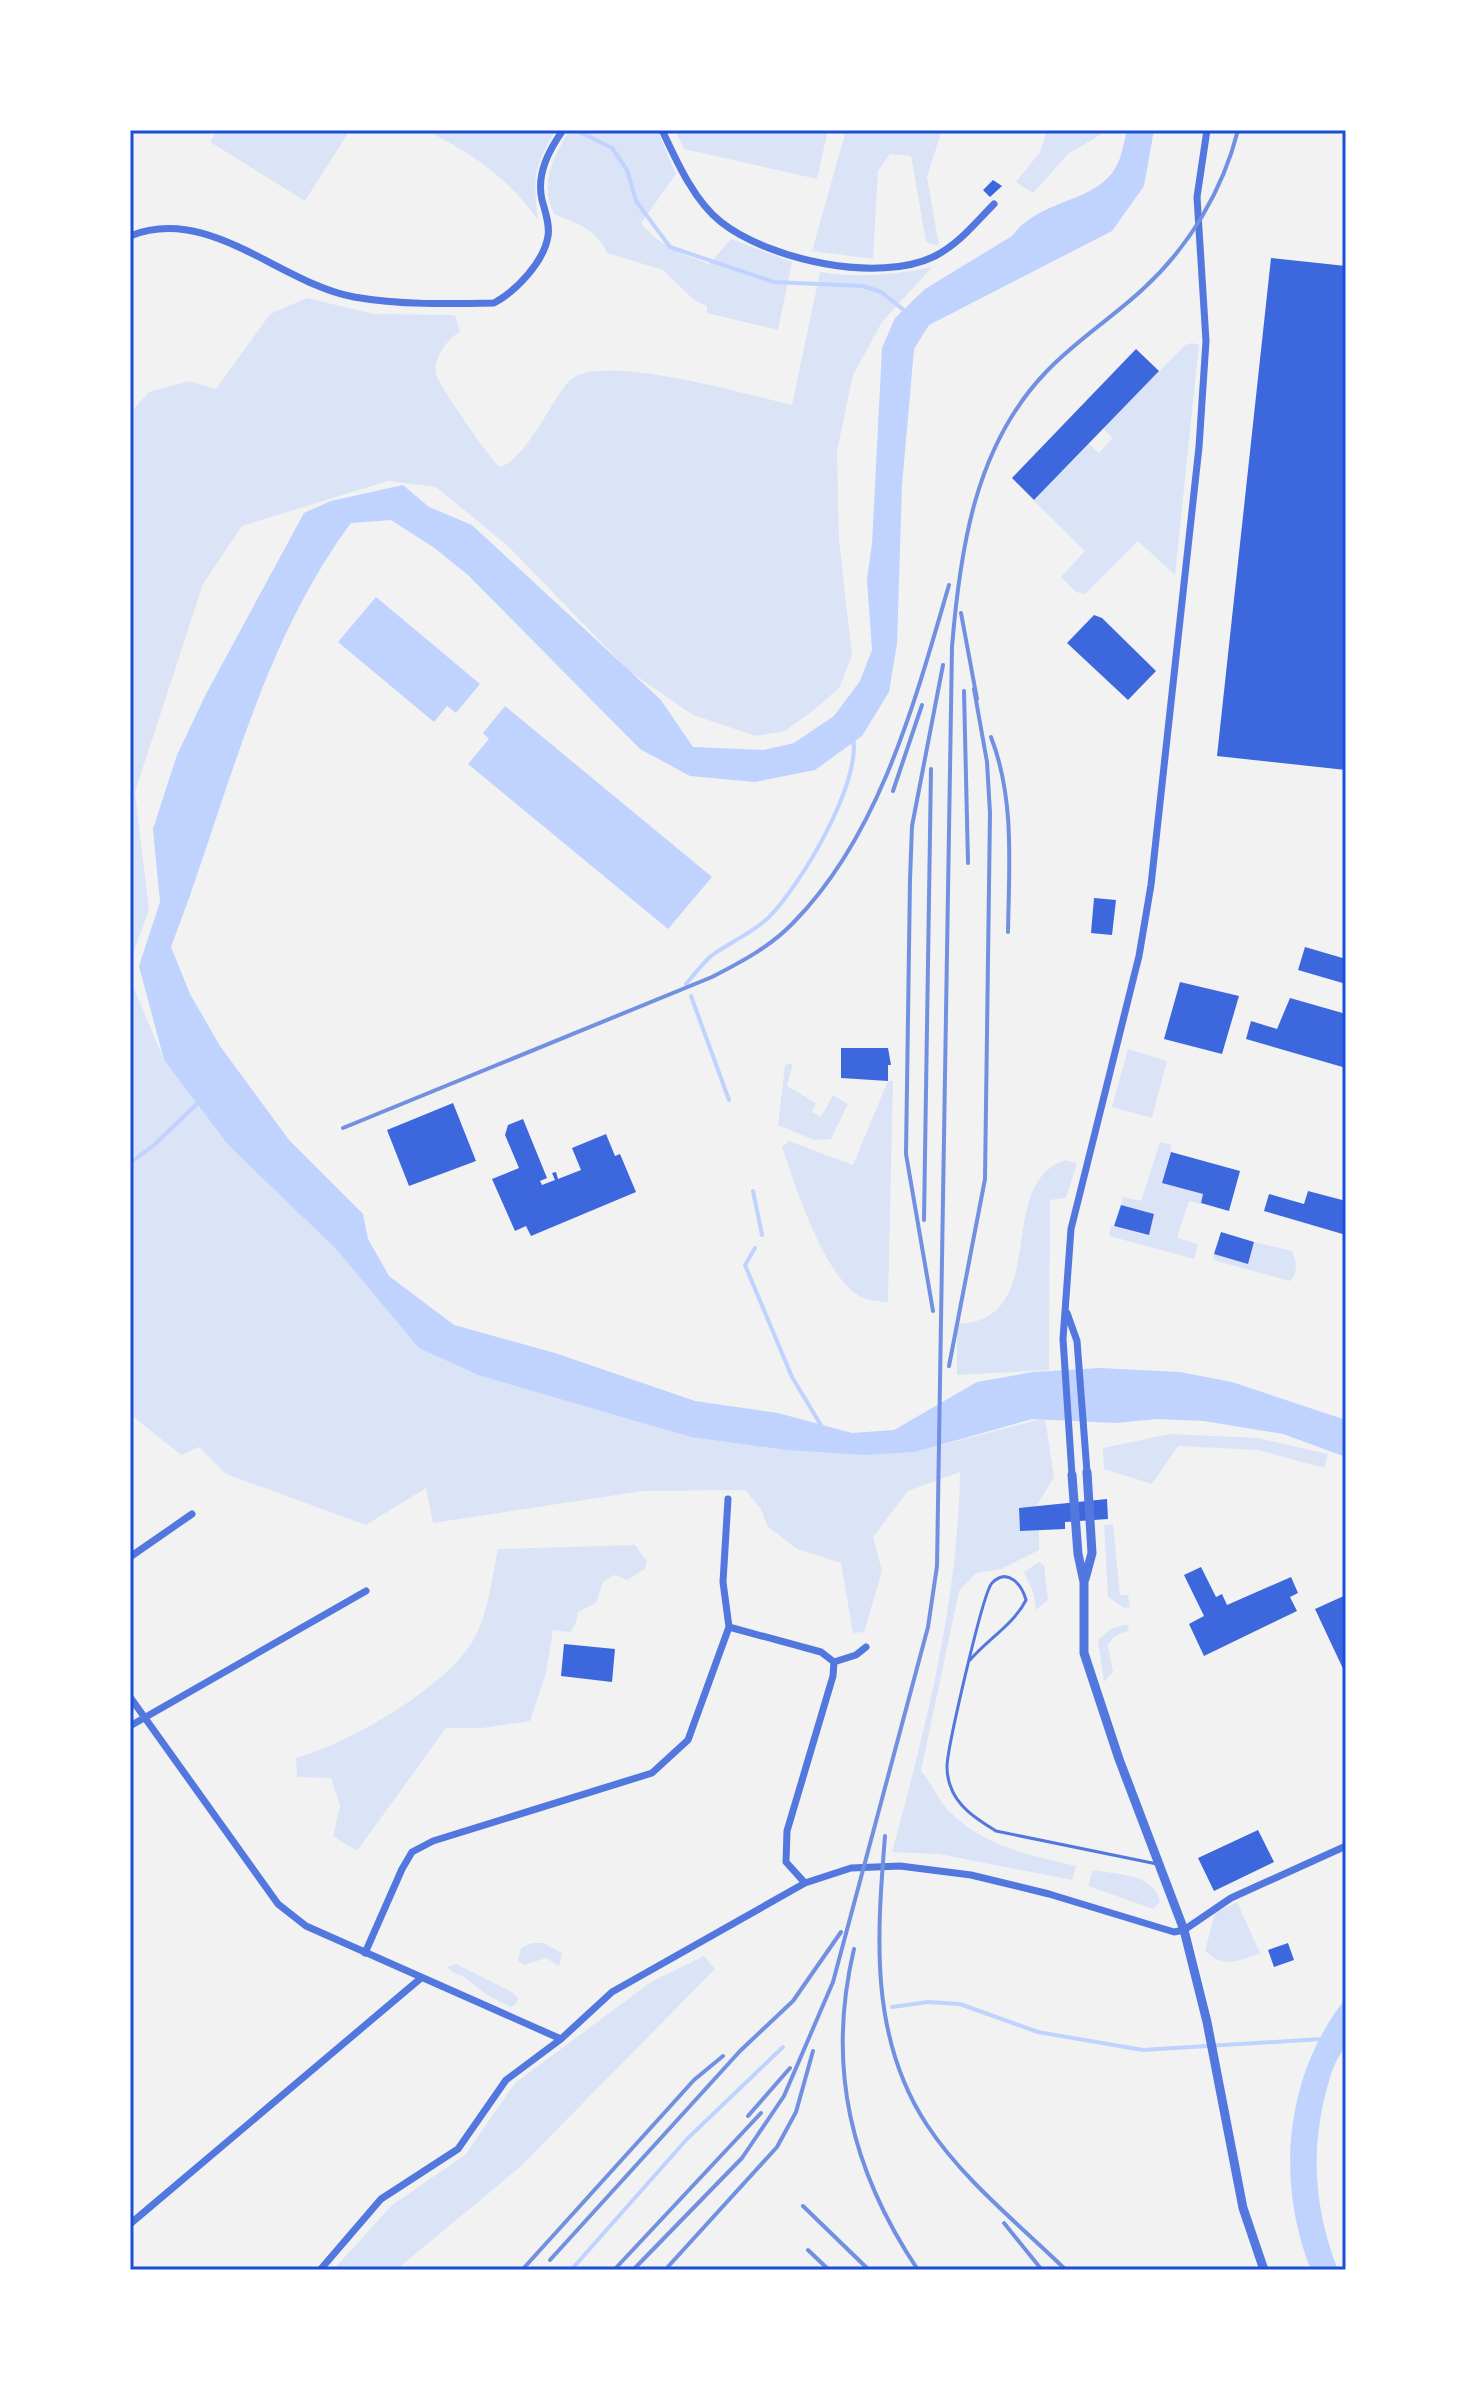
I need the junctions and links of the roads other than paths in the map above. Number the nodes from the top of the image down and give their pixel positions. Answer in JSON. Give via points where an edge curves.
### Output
{"nodes":[{"id":1,"x":563,"y":130,"type":"edge"},
{"id":2,"x":662,"y":130,"type":"edge"},
{"id":3,"x":1207,"y":130,"type":"edge"},
{"id":4,"x":994,"y":204,"type":"dead end"},
{"id":5,"x":130,"y":236,"type":"edge"},
{"id":6,"x":1067,"y":1311,"type":"junction"},
{"id":7,"x":1087,"y":1472,"type":"joint"},
{"id":8,"x":1072,"y":1475,"type":"joint"},
{"id":9,"x":728,"y":1499,"type":"dead end"},
{"id":10,"x":192,"y":1514,"type":"dead end"},
{"id":11,"x":130,"y":1557,"type":"edge"},
{"id":12,"x":1084,"y":1582,"type":"junction"},
{"id":13,"x":366,"y":1591,"type":"dead end"},
{"id":14,"x":729,"y":1627,"type":"junction"},
{"id":15,"x":866,"y":1647,"type":"dead end"},
{"id":16,"x":970,"y":1660,"type":"junction"},
{"id":17,"x":834,"y":1662,"type":"junction"},
{"id":18,"x":130,"y":1697,"type":"edge"},
{"id":19,"x":146,"y":1720,"type":"junction"},
{"id":20,"x":130,"y":1726,"type":"edge"},
{"id":21,"x":1346,"y":1846,"type":"edge"},
{"id":22,"x":1161,"y":1865,"type":"junction"},
{"id":23,"x":805,"y":1883,"type":"junction"},
{"id":24,"x":1184,"y":1930,"type":"junction"},
{"id":25,"x":365,"y":1953,"type":"junction"},
{"id":26,"x":421,"y":1978,"type":"junction"},
{"id":27,"x":561,"y":2039,"type":"junction"},
{"id":28,"x":130,"y":2224,"type":"edge"},
{"id":29,"x":320,"y":2270,"type":"edge"},
{"id":30,"x":1264,"y":2270,"type":"edge"}],
"edges":[{"from":1,"to":5,"type":"street","via":[[542,173],[546,244],[515,287],[494,303],[355,297],[327,290],[208,234],[170,227]]},
{"from":2,"to":4,"type":"street","via":[[694,189],[719,221],[762,244],[851,268],[889,268],[934,257],[955,244]]},
{"from":3,"to":6,"type":"street","via":[[1197,225],[1205,357],[1159,818],[1139,956],[1071,1229]]},
{"from":6,"to":7,"type":"street","via":[[1077,1341]]},
{"from":6,"to":8,"type":"street","via":[[1063,1339]]},
{"from":7,"to":12,"type":"street","via":[[1092,1553]]},
{"from":8,"to":12,"type":"street"},
{"from":9,"to":14,"type":"street","via":[[723,1582]]},
{"from":10,"to":11,"type":"street"},
{"from":12,"to":22,"type":"street","via":[[1084,1653]]},
{"from":13,"to":19,"type":"street"},
{"from":14,"to":17,"type":"street","via":[[821,1652]]},
{"from":14,"to":25,"type":"street","via":[[688,1740],[670,1760],[652,1773],[412,1852]]},
{"from":15,"to":17,"type":"street"},
{"from":16,"to":16,"type":"lane","via":[[1018,1615],[1026,1600],[1013,1578],[991,1583]]},
{"from":16,"to":22,"type":"lane","via":[[947,1764],[955,1796],[973,1817],[996,1831]]},
{"from":17,"to":23,"type":"street","via":[[787,1831],[786,1862]]},
{"from":18,"to":19,"type":"street"},
{"from":19,"to":20,"type":"street"},
{"from":19,"to":25,"type":"street","via":[[278,1904],[306,1926]]},
{"from":21,"to":24,"type":"street","via":[[1231,1898]]},
{"from":22,"to":24,"type":"street"},
{"from":23,"to":24,"type":"street","via":[[851,1868],[900,1866],[971,1875],[1160,1930]]},
{"from":23,"to":27,"type":"street","via":[[612,1992]]},
{"from":24,"to":30,"type":"street","via":[[1243,2208]]},
{"from":25,"to":26,"type":"street"},
{"from":26,"to":27,"type":"street"},
{"from":26,"to":28,"type":"street"},
{"from":27,"to":29,"type":"street","via":[[506,2080],[458,2149],[381,2199]]}]}
